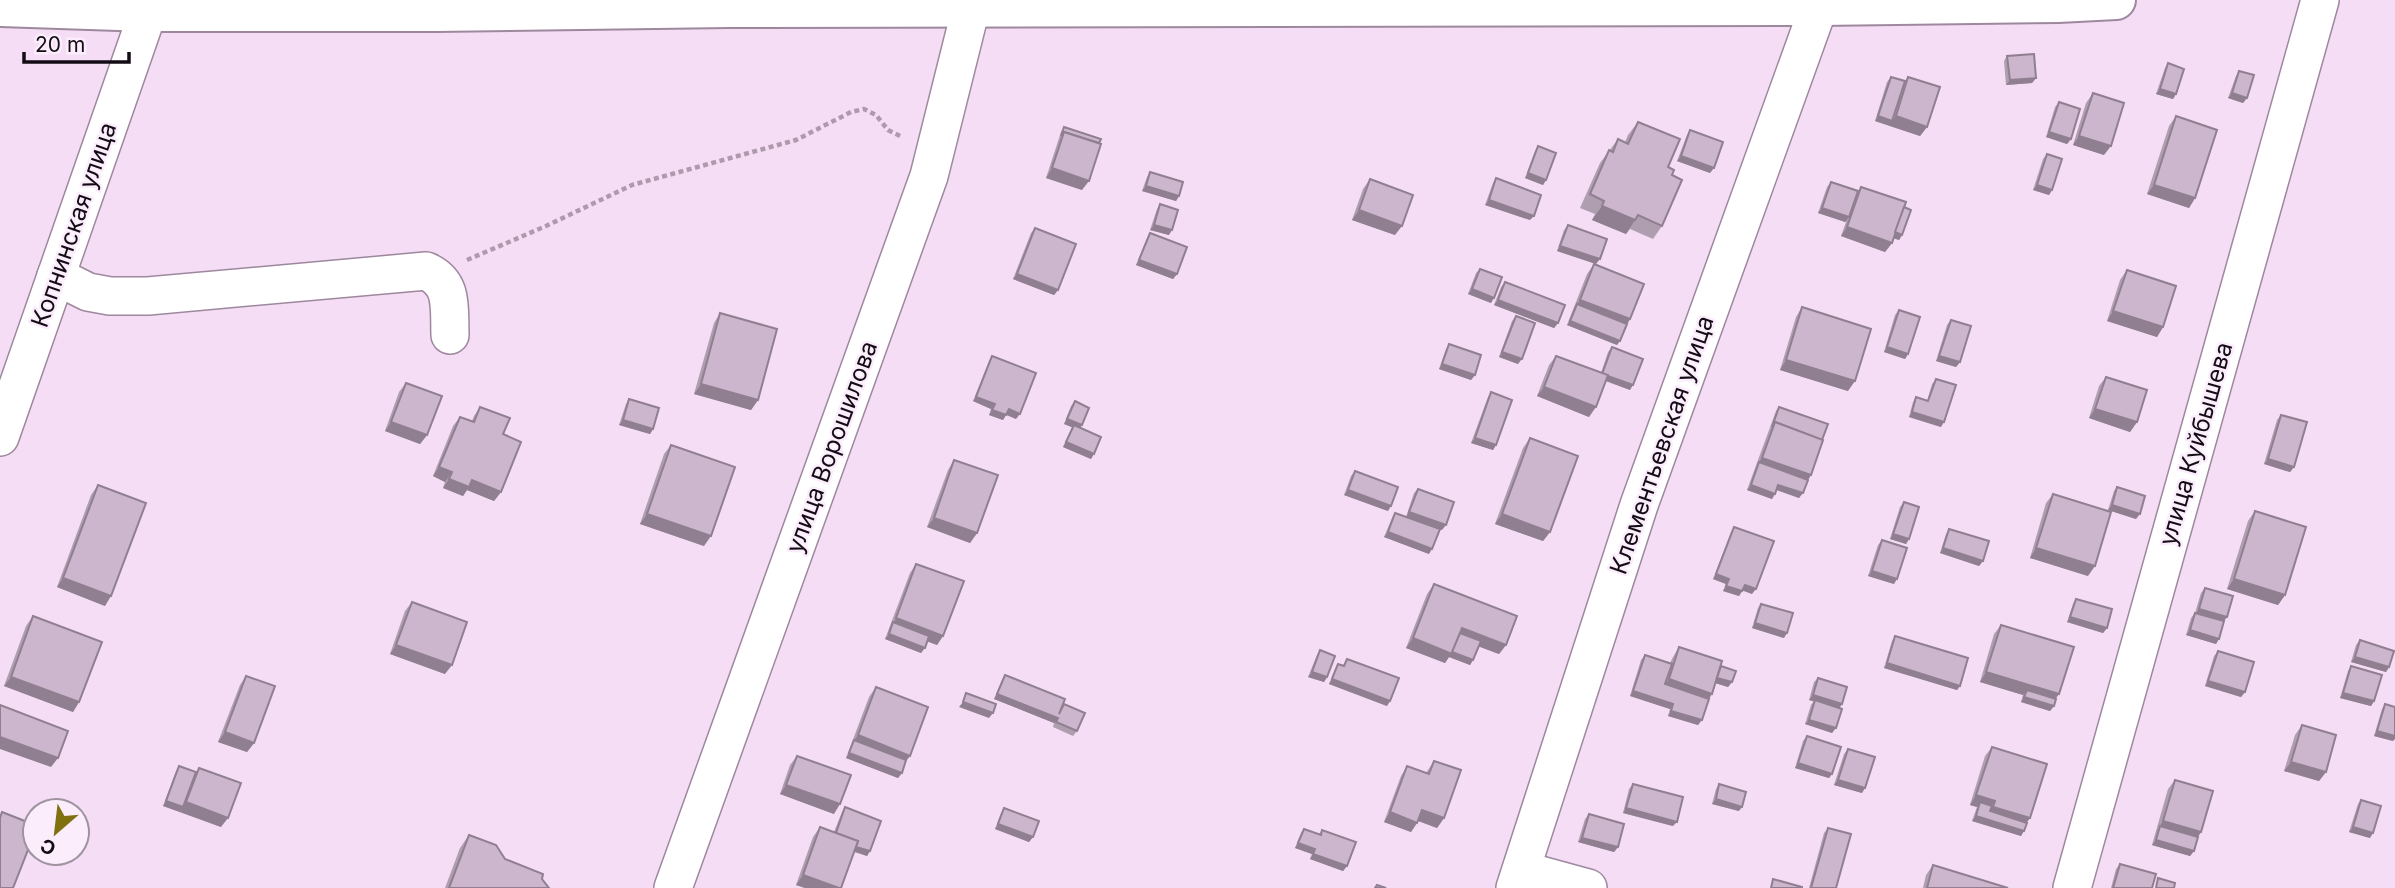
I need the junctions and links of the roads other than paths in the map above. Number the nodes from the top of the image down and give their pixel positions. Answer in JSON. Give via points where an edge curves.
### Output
{"nodes":[{"id":1,"x":2116,"y":0,"type":"edge"},
{"id":2,"x":2320,"y":0,"type":"edge"},
{"id":3,"x":1917,"y":2,"type":"edge"},
{"id":4,"x":2053,"y":2,"type":"edge"},
{"id":5,"x":971,"y":4,"type":"edge"},
{"id":6,"x":0,"y":6,"type":"edge"},
{"id":7,"x":1819,"y":6,"type":"junction"},
{"id":8,"x":148,"y":12,"type":"junction"},
{"id":9,"x":56,"y":276,"type":"junction"},
{"id":10,"x":450,"y":335,"type":"dead end"},
{"id":11,"x":0,"y":437,"type":"edge"},
{"id":12,"x":1519,"y":879,"type":"edge"},
{"id":13,"x":674,"y":888,"type":"edge"},
{"id":14,"x":1588,"y":888,"type":"edge"},
{"id":15,"x":2072,"y":888,"type":"edge"}],
"edges":[{"from":1,"to":4,"type":"main road"},
{"from":2,"to":15,"type":"street","name":"улица Куйбышева"},
{"from":3,"to":4,"type":"main road"},
{"from":3,"to":7,"type":"main road"},
{"from":5,"to":7,"type":"main road"},
{"from":5,"to":8,"type":"main road"},
{"from":5,"to":13,"type":"street","name":"улица Ворошилова","via":[[919,202]]},
{"from":6,"to":8,"type":"main road"},
{"from":7,"to":12,"type":"street","name":"Клементьевская улица","via":[[1639,505]]},
{"from":8,"to":9,"type":"street","name":"Копнинская улица"},
{"from":9,"to":10,"type":"street","via":[[88,292],[148,296],[426,271],[439,277],[448,291]]},
{"from":9,"to":11,"type":"street","name":"Копнинская улица"},
{"from":12,"to":14,"type":"street"}]}
